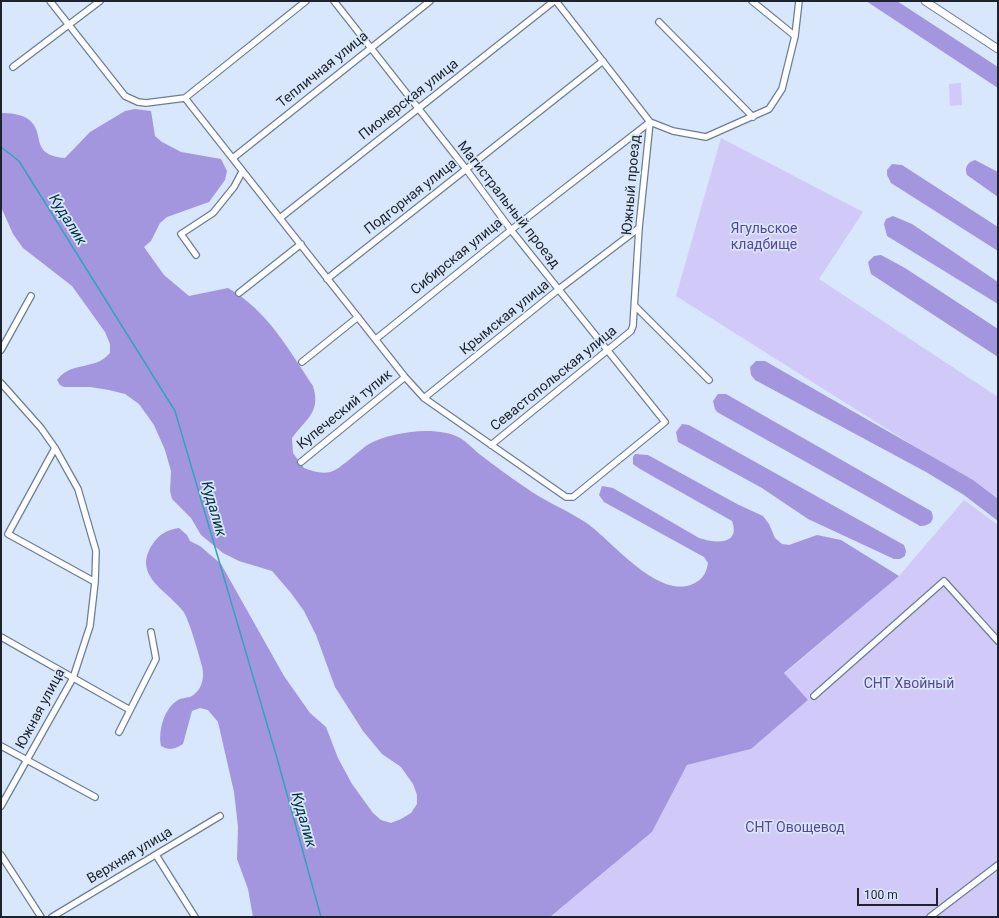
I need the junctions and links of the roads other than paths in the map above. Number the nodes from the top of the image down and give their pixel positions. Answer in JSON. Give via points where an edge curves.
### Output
{"nodes":[{"id":1,"x":50,"y":1,"type":"edge"},
{"id":2,"x":100,"y":1,"type":"edge"},
{"id":3,"x":306,"y":1,"type":"edge"},
{"id":4,"x":334,"y":1,"type":"edge"},
{"id":5,"x":430,"y":1,"type":"edge"},
{"id":6,"x":555,"y":1,"type":"edge"},
{"id":7,"x":752,"y":1,"type":"edge"},
{"id":8,"x":799,"y":1,"type":"edge"},
{"id":9,"x":925,"y":1,"type":"edge"},
{"id":10,"x":659,"y":22,"type":"dead end"},
{"id":11,"x":69,"y":25,"type":"junction"},
{"id":12,"x":795,"y":36,"type":"junction"},
{"id":13,"x":370,"y":48,"type":"junction"},
{"id":14,"x":998,"y":49,"type":"edge"},
{"id":15,"x":603,"y":61,"type":"junction"},
{"id":16,"x":13,"y":67,"type":"dead end"},
{"id":17,"x":185,"y":98,"type":"junction"},
{"id":18,"x":418,"y":108,"type":"junction"},
{"id":19,"x":752,"y":117,"type":"junction"},
{"id":20,"x":650,"y":122,"type":"junction"},
{"id":21,"x":232,"y":158,"type":"junction"},
{"id":22,"x":466,"y":169,"type":"junction"},
{"id":23,"x":242,"y":172,"type":"junction"},
{"id":24,"x":280,"y":218,"type":"junction"},
{"id":25,"x":639,"y":228,"type":"junction"},
{"id":26,"x":511,"y":230,"type":"junction"},
{"id":27,"x":301,"y":244,"type":"junction"},
{"id":28,"x":196,"y":255,"type":"dead end"},
{"id":29,"x":327,"y":279,"type":"junction"},
{"id":30,"x":559,"y":289,"type":"junction"},
{"id":31,"x":239,"y":293,"type":"dead end"},
{"id":32,"x":31,"y":296,"type":"dead end"},
{"id":33,"x":635,"y":306,"type":"junction"},
{"id":34,"x":358,"y":317,"type":"junction"},
{"id":35,"x":631,"y":331,"type":"joint"},
{"id":36,"x":376,"y":339,"type":"junction"},
{"id":37,"x":1,"y":350,"type":"edge"},
{"id":38,"x":608,"y":350,"type":"junction"},
{"id":39,"x":302,"y":362,"type":"dead end"},
{"id":40,"x":405,"y":377,"type":"junction"},
{"id":41,"x":709,"y":380,"type":"dead end"},
{"id":42,"x":1,"y":383,"type":"edge"},
{"id":43,"x":424,"y":398,"type":"junction"},
{"id":44,"x":491,"y":445,"type":"junction"},
{"id":45,"x":55,"y":448,"type":"junction"},
{"id":46,"x":301,"y":462,"type":"dead end"},
{"id":47,"x":95,"y":582,"type":"junction"},
{"id":48,"x":151,"y":632,"type":"dead end"},
{"id":49,"x":1,"y":637,"type":"edge"},
{"id":50,"x":998,"y":641,"type":"edge"},
{"id":51,"x":73,"y":678,"type":"junction"},
{"id":52,"x":814,"y":696,"type":"dead end"},
{"id":53,"x":130,"y":710,"type":"junction"},
{"id":54,"x":119,"y":732,"type":"dead end"},
{"id":55,"x":1,"y":746,"type":"edge"},
{"id":56,"x":27,"y":761,"type":"junction"},
{"id":57,"x":95,"y":797,"type":"dead end"},
{"id":58,"x":1,"y":806,"type":"edge"},
{"id":59,"x":220,"y":816,"type":"dead end"},
{"id":60,"x":156,"y":854,"type":"junction"},
{"id":61,"x":1,"y":855,"type":"edge"},
{"id":62,"x":998,"y":865,"type":"edge"},
{"id":63,"x":41,"y":917,"type":"edge"},
{"id":64,"x":52,"y":917,"type":"edge"},
{"id":65,"x":195,"y":917,"type":"edge"},
{"id":66,"x":930,"y":917,"type":"edge"}],
"edges":[{"from":1,"to":11,"type":"street"},
{"from":2,"to":11,"type":"street"},
{"from":3,"to":17,"type":"street"},
{"from":4,"to":13,"type":"street","name":"Магистральный проезд"},
{"from":5,"to":13,"type":"street","name":"Тепличная улица"},
{"from":6,"to":15,"type":"street","name":"Южный проезд"},
{"from":6,"to":18,"type":"street","name":"Пионерская улица"},
{"from":7,"to":12,"type":"street"},
{"from":8,"to":12,"type":"street"},
{"from":9,"to":14,"type":"street"},
{"from":10,"to":19,"type":"street"},
{"from":11,"to":16,"type":"street"},
{"from":11,"to":17,"type":"street","via":[[125,96],[146,103]]},
{"from":12,"to":19,"type":"street","via":[[789,65],[776,101],[769,109]]},
{"from":13,"to":18,"type":"street","name":"Магистральный проезд"},
{"from":13,"to":21,"type":"street","name":"Тепличная улица"},
{"from":15,"to":20,"type":"street","name":"Южный проезд"},
{"from":15,"to":22,"type":"street","name":"Подгорная улица"},
{"from":17,"to":21,"type":"street"},
{"from":18,"to":22,"type":"street","name":"Магистральный проезд"},
{"from":18,"to":24,"type":"street","name":"Пионерская улица"},
{"from":19,"to":20,"type":"street","via":[[706,137],[673,131]]},
{"from":20,"to":25,"type":"street","name":"Южный проезд"},
{"from":20,"to":26,"type":"street","name":"Сибирская улица"},
{"from":21,"to":23,"type":"street"},
{"from":22,"to":26,"type":"street","name":"Магистральный проезд"},
{"from":22,"to":29,"type":"street","name":"Подгорная улица"},
{"from":23,"to":24,"type":"street"},
{"from":23,"to":28,"type":"street","via":[[234,187],[213,213],[181,234]]},
{"from":24,"to":27,"type":"street"},
{"from":25,"to":30,"type":"street","name":"Крымская улица"},
{"from":25,"to":33,"type":"street","name":"Южный проезд"},
{"from":26,"to":30,"type":"street","name":"Магистральный проезд"},
{"from":26,"to":36,"type":"street","name":"Сибирская улица"},
{"from":27,"to":29,"type":"street"},
{"from":27,"to":31,"type":"street"},
{"from":29,"to":34,"type":"street"},
{"from":30,"to":38,"type":"street","name":"Магистральный проезд"},
{"from":30,"to":43,"type":"street","name":"Крымская улица"},
{"from":32,"to":37,"type":"street"},
{"from":33,"to":35,"type":"street","name":"Южный проезд"},
{"from":33,"to":41,"type":"street"},
{"from":34,"to":36,"type":"street"},
{"from":34,"to":39,"type":"street"},
{"from":35,"to":38,"type":"street","name":"Севастопольская улица"},
{"from":36,"to":40,"type":"street"},
{"from":38,"to":44,"type":"street","name":"Севастопольская улица"},
{"from":38,"to":44,"type":"street","name":"Магистральный проезд","via":[[665,422],[582,491],[569,499]]},
{"from":40,"to":43,"type":"street"},
{"from":40,"to":46,"type":"street","name":"Купеческий тупик"},
{"from":42,"to":45,"type":"street","name":"Южная улица","via":[[41,428]]},
{"from":43,"to":44,"type":"street"},
{"from":45,"to":47,"type":"street","name":"Южная улица","via":[[78,489],[96,551]]},
{"from":45,"to":47,"type":"street","via":[[8,534]]},
{"from":47,"to":51,"type":"street","name":"Южная улица","via":[[90,626]]},
{"from":48,"to":53,"type":"street","via":[[156,659]]},
{"from":49,"to":51,"type":"street"},
{"from":50,"to":52,"type":"street","via":[[944,581]]},
{"from":51,"to":53,"type":"street"},
{"from":51,"to":56,"type":"street","name":"Южная улица"},
{"from":53,"to":54,"type":"street"},
{"from":55,"to":56,"type":"street"},
{"from":56,"to":57,"type":"street"},
{"from":56,"to":58,"type":"street","name":"Южная улица"},
{"from":59,"to":60,"type":"street","name":"Верхняя улица"},
{"from":60,"to":64,"type":"street","name":"Верхняя улица"},
{"from":60,"to":65,"type":"street"},
{"from":61,"to":63,"type":"street"},
{"from":62,"to":66,"type":"street"}]}
